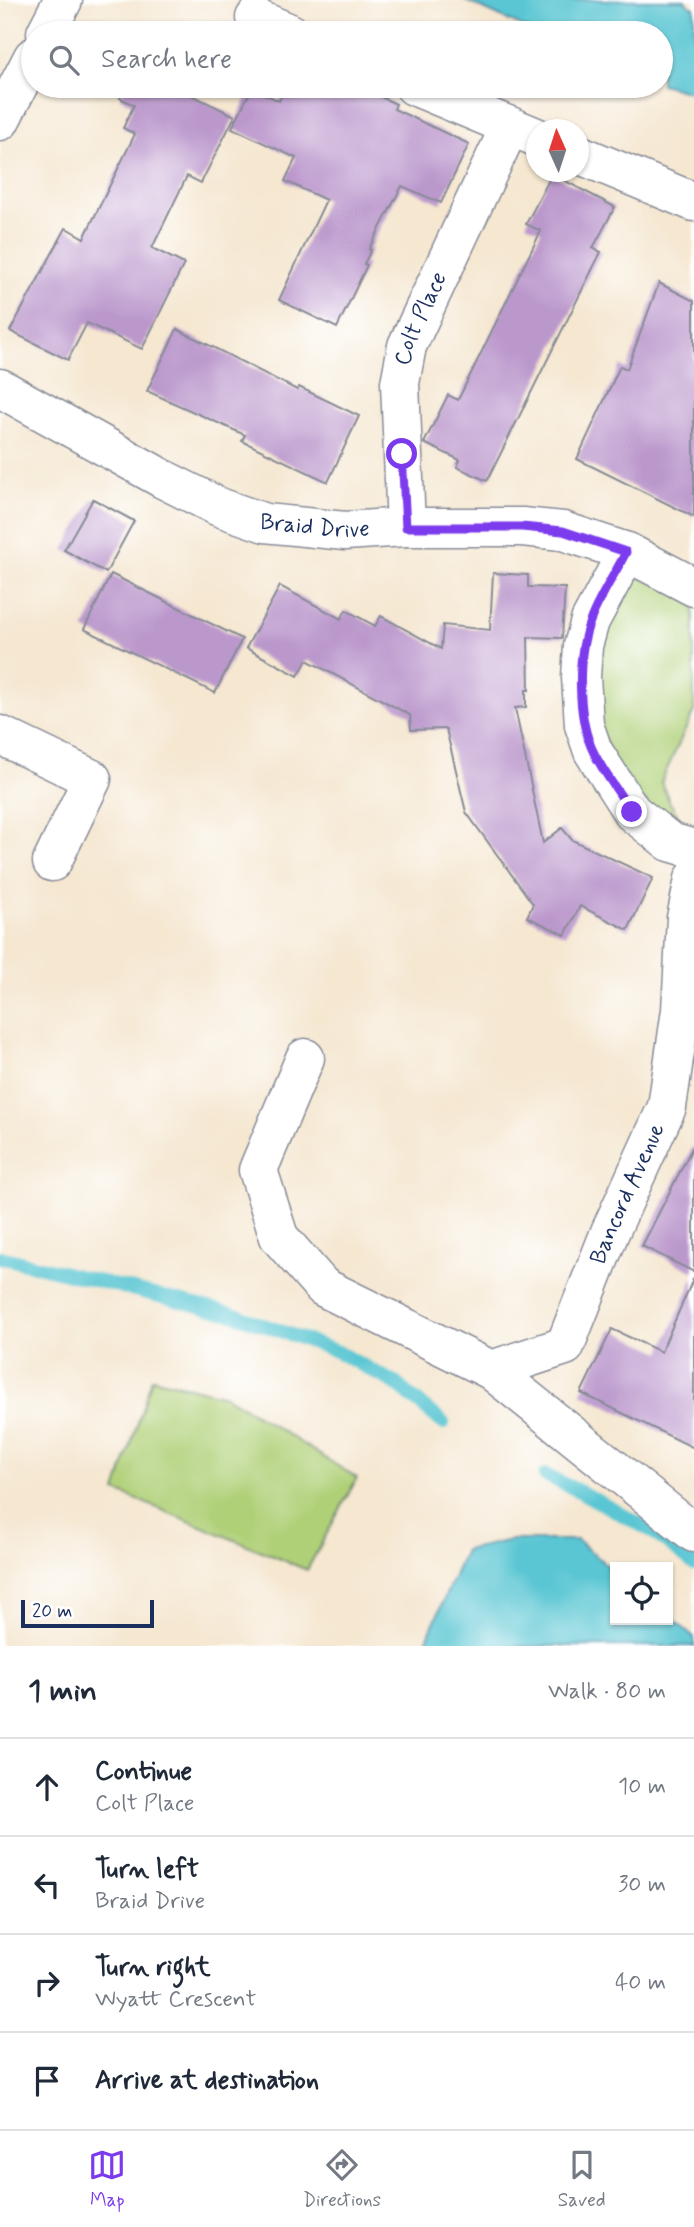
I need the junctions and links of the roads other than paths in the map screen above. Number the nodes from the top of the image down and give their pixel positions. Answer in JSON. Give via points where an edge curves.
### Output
{"nodes":[{"id":1,"x":63,"y":0,"type":"edge"},
{"id":2,"x":254,"y":18,"type":"dead end"},
{"id":3,"x":52,"y":21,"type":"edge"},
{"id":4,"x":261,"y":21,"type":"edge"},
{"id":5,"x":21,"y":80,"type":"edge"},
{"id":6,"x":442,"y":98,"type":"edge"},
{"id":7,"x":0,"y":121,"type":"edge"},
{"id":8,"x":523,"y":132,"type":"edge"},
{"id":9,"x":589,"y":158,"type":"edge"},
{"id":10,"x":694,"y":202,"type":"edge"},
{"id":11,"x":0,"y":388,"type":"edge"},
{"id":12,"x":406,"y":527,"type":"junction"},
{"id":13,"x":626,"y":552,"type":"junction"},
{"id":14,"x":694,"y":587,"type":"edge"},
{"id":15,"x":0,"y":735,"type":"edge"},
{"id":16,"x":694,"y":849,"type":"edge"},
{"id":17,"x":52,"y":862,"type":"dead end"},
{"id":18,"x":694,"y":879,"type":"edge"},
{"id":19,"x":305,"y":1058,"type":"dead end"},
{"id":20,"x":680,"y":1112,"type":"edge"},
{"id":21,"x":491,"y":1370,"type":"junction"},
{"id":22,"x":694,"y":1533,"type":"edge"}],
"edges":[{"from":1,"to":3,"type":"street"},
{"from":2,"to":4,"type":"street"},
{"from":5,"to":7,"type":"street"},
{"from":6,"to":8,"type":"street","name":"Colt Place"},
{"from":8,"to":12,"type":"street","name":"Colt Place","via":[[407,346],[400,383]]},
{"from":9,"to":10,"type":"street"},
{"from":11,"to":12,"type":"street","name":"Braid Drive","via":[[163,479],[219,507],[265,523],[345,531]]},
{"from":12,"to":13,"type":"street","name":"Braid Drive","via":[[563,531]]},
{"from":13,"to":14,"type":"street","name":"Braid Drive"},
{"from":13,"to":16,"type":"street","via":[[590,621],[583,646],[584,725],[593,751],[632,812],[670,842]]},
{"from":15,"to":17,"type":"street","via":[[92,779]]},
{"from":18,"to":20,"type":"street","name":"Bancord Avenue","via":[[686,918]]},
{"from":19,"to":21,"type":"street","via":[[258,1170],[279,1237],[323,1287]]},
{"from":20,"to":21,"type":"street","name":"Bancord Avenue","via":[[610,1232],[565,1346]]},
{"from":21,"to":22,"type":"street"}]}
